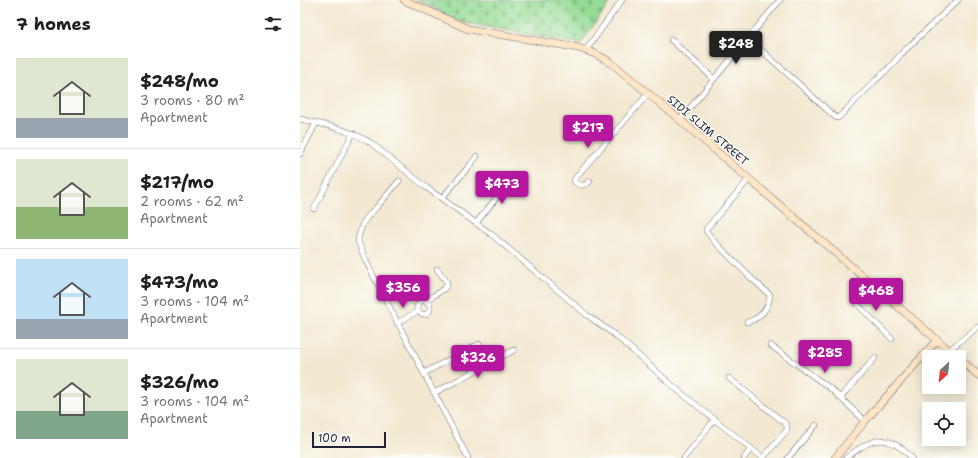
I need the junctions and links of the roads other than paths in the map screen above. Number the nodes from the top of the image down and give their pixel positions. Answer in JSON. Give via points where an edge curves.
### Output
{"nodes":[{"id":1,"x":404,"y":0,"type":"edge"},
{"id":2,"x":622,"y":0,"type":"edge"},
{"id":3,"x":780,"y":0,"type":"edge"},
{"id":4,"x":958,"y":0,"type":"edge"},
{"id":5,"x":748,"y":38,"type":"junction"},
{"id":6,"x":671,"y":40,"type":"dead end"},
{"id":7,"x":586,"y":50,"type":"junction"},
{"id":8,"x":714,"y":79,"type":"junction"},
{"id":9,"x":648,"y":94,"type":"junction"},
{"id":10,"x":300,"y":119,"type":"edge"},
{"id":11,"x":680,"y":120,"type":"junction"},
{"id":12,"x":316,"y":123,"type":"junction"},
{"id":13,"x":353,"y":133,"type":"junction"},
{"id":14,"x":300,"y":154,"type":"edge"},
{"id":15,"x":477,"y":156,"type":"dead end"},
{"id":16,"x":516,"y":176,"type":"dead end"},
{"id":17,"x":749,"y":179,"type":"junction"},
{"id":18,"x":590,"y":180,"type":"dead end"},
{"id":19,"x":399,"y":181,"type":"dead end"},
{"id":20,"x":442,"y":198,"type":"junction"},
{"id":21,"x":314,"y":209,"type":"dead end"},
{"id":22,"x":476,"y":223,"type":"junction"},
{"id":23,"x":437,"y":269,"type":"dead end"},
{"id":24,"x":872,"y":284,"type":"junction"},
{"id":25,"x":426,"y":301,"type":"junction"},
{"id":26,"x":418,"y":311,"type":"junction"},
{"id":27,"x":747,"y":322,"type":"dead end"},
{"id":28,"x":397,"y":323,"type":"junction"},
{"id":29,"x":978,"y":328,"type":"edge"},
{"id":30,"x":892,"y":339,"type":"dead end"},
{"id":31,"x":937,"y":340,"type":"junction"},
{"id":32,"x":479,"y":344,"type":"dead end"},
{"id":33,"x":770,"y":345,"type":"dead end"},
{"id":34,"x":514,"y":350,"type":"dead end"},
{"id":35,"x":949,"y":350,"type":"joint"},
{"id":36,"x":876,"y":358,"type":"dead end"},
{"id":37,"x":966,"y":365,"type":"edge"},
{"id":38,"x":424,"y":373,"type":"junction"},
{"id":39,"x":978,"y":375,"type":"edge"},
{"id":40,"x":729,"y":378,"type":"dead end"},
{"id":41,"x":434,"y":393,"type":"junction"},
{"id":42,"x":840,"y":398,"type":"junction"},
{"id":43,"x":715,"y":419,"type":"junction"},
{"id":44,"x":865,"y":422,"type":"junction"},
{"id":45,"x":816,"y":426,"type":"dead end"},
{"id":46,"x":752,"y":449,"type":"junction"},
{"id":47,"x":468,"y":458,"type":"edge"},
{"id":48,"x":684,"y":458,"type":"edge"},
{"id":49,"x":744,"y":458,"type":"edge"},
{"id":50,"x":763,"y":458,"type":"edge"},
{"id":51,"x":788,"y":458,"type":"edge"},
{"id":52,"x":835,"y":458,"type":"edge"},
{"id":53,"x":846,"y":458,"type":"edge"},
{"id":54,"x":912,"y":458,"type":"edge"}],
"edges":[{"from":1,"to":7,"type":"main road","name":"SIDI SLIM STREET","via":[[468,29]]},
{"from":2,"to":7,"type":"street"},
{"from":3,"to":5,"type":"street"},
{"from":4,"to":5,"type":"street","via":[[839,118]]},
{"from":5,"to":8,"type":"street"},
{"from":6,"to":8,"type":"street"},
{"from":7,"to":9,"type":"main road","name":"SIDI SLIM STREET","via":[[614,65]]},
{"from":8,"to":11,"type":"street"},
{"from":9,"to":11,"type":"main road","name":"SIDI SLIM STREET"},
{"from":9,"to":18,"type":"street","via":[[575,178],[576,183],[583,185],[588,184]]},
{"from":10,"to":12,"type":"street"},
{"from":11,"to":17,"type":"main road","name":"SIDI SLIM STREET"},
{"from":12,"to":13,"type":"street"},
{"from":12,"to":14,"type":"street"},
{"from":13,"to":20,"type":"street","via":[[371,143]]},
{"from":13,"to":21,"type":"street"},
{"from":15,"to":20,"type":"street"},
{"from":16,"to":22,"type":"street"},
{"from":17,"to":24,"type":"main road","name":"SIDI SLIM STREET"},
{"from":17,"to":27,"type":"street","via":[[706,229],[709,236],[770,295],[762,314]]},
{"from":19,"to":28,"type":"street","via":[[363,223],[358,241]]},
{"from":20,"to":22,"type":"street"},
{"from":22,"to":43,"type":"street"},
{"from":23,"to":25,"type":"street","via":[[447,284]]},
{"from":24,"to":30,"type":"street","via":[[858,305]]},
{"from":24,"to":31,"type":"main road","name":"SIDI SLIM STREET"},
{"from":25,"to":26,"type":"street","via":[[419,303]]},
{"from":25,"to":26,"type":"street","via":[[430,305],[429,311],[424,314]]},
{"from":26,"to":28,"type":"street"},
{"from":28,"to":38,"type":"street"},
{"from":29,"to":35,"type":"street"},
{"from":31,"to":35,"type":"main road","name":"SIDI SLIM STREET"},
{"from":31,"to":44,"type":"main road"},
{"from":32,"to":38,"type":"street"},
{"from":33,"to":42,"type":"street"},
{"from":34,"to":41,"type":"street"},
{"from":36,"to":42,"type":"street"},
{"from":37,"to":39,"type":"main road","name":"SIDI SLIM STREET"},
{"from":38,"to":41,"type":"street"},
{"from":40,"to":50,"type":"street","via":[[786,424],[787,430]]},
{"from":41,"to":47,"type":"street"},
{"from":42,"to":44,"type":"street"},
{"from":43,"to":46,"type":"street"},
{"from":43,"to":48,"type":"street"},
{"from":44,"to":52,"type":"main road"},
{"from":45,"to":51,"type":"street"},
{"from":46,"to":49,"type":"street"},
{"from":46,"to":50,"type":"street"},
{"from":53,"to":54,"type":"street","via":[[861,446],[879,440],[895,443]]}]}
